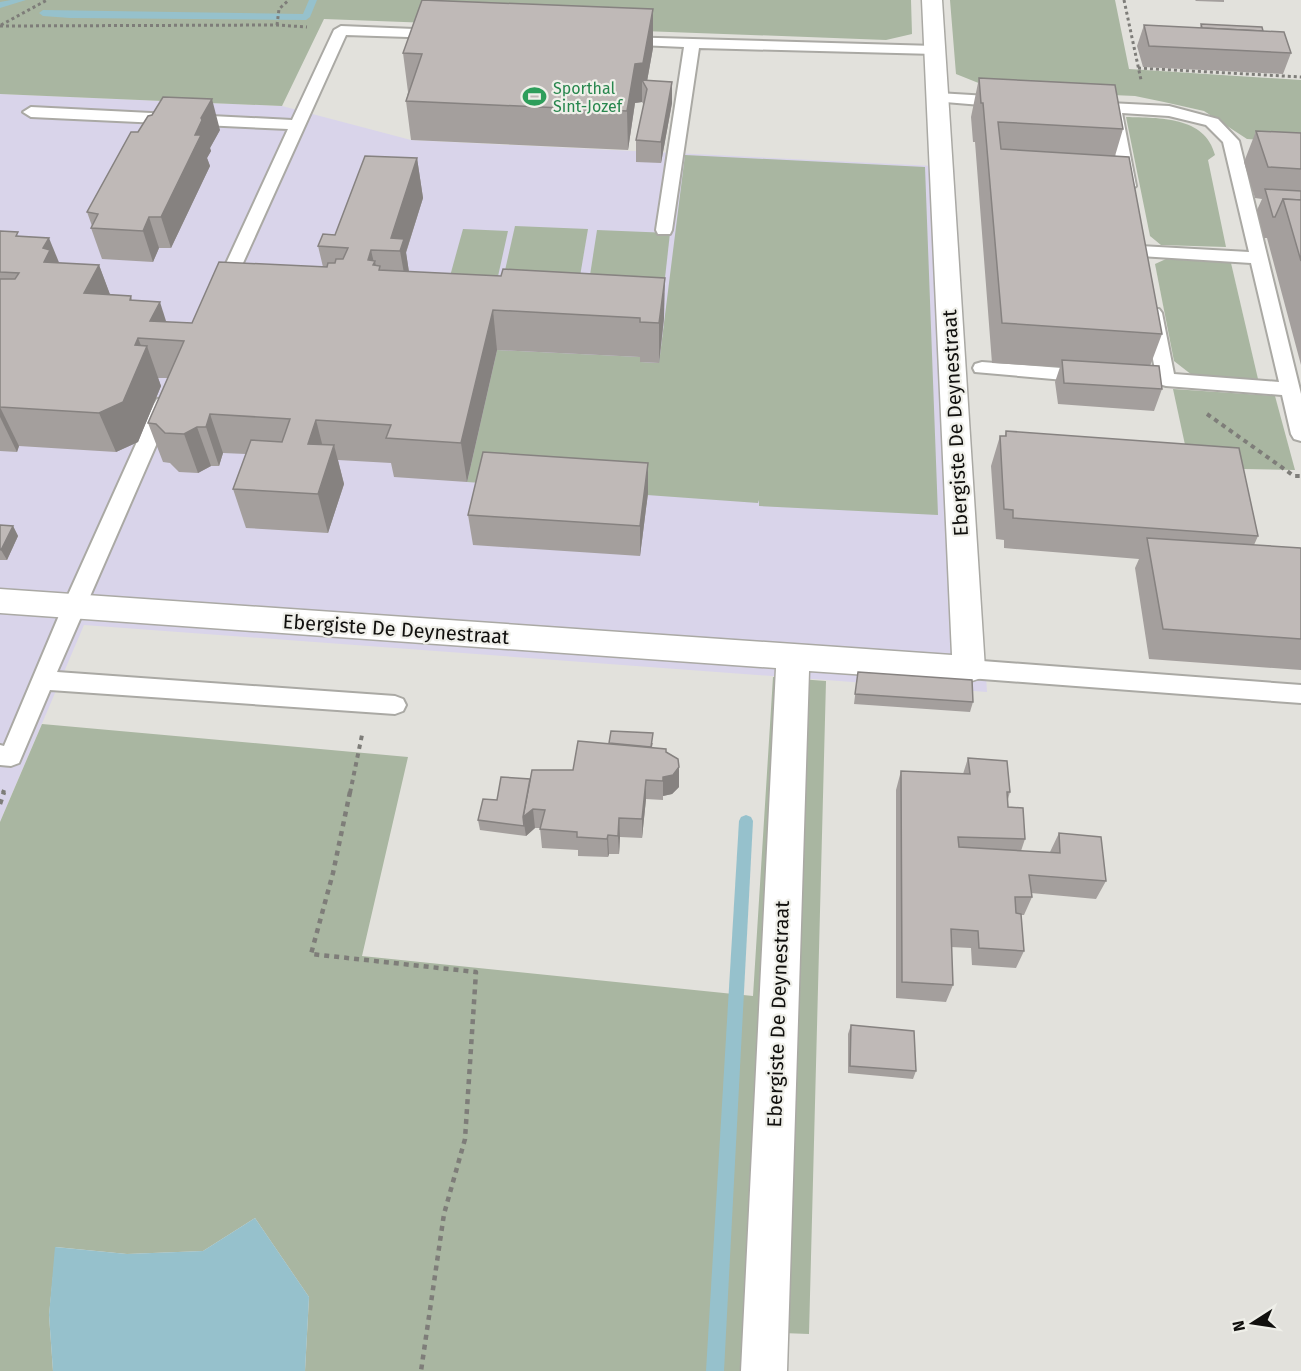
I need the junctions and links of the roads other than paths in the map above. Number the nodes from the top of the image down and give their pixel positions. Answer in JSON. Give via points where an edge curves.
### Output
{"nodes":[{"id":1,"x":932,"y":0,"type":"edge"},
{"id":2,"x":458,"y":34,"type":"edge"},
{"id":3,"x":610,"y":40,"type":"edge"},
{"id":4,"x":692,"y":44,"type":"junction"},
{"id":5,"x":935,"y":50,"type":"junction"},
{"id":6,"x":938,"y":98,"type":"junction"},
{"id":7,"x":1021,"y":103,"type":"edge"},
{"id":8,"x":1067,"y":106,"type":"edge"},
{"id":9,"x":1114,"y":108,"type":"junction"},
{"id":10,"x":31,"y":112,"type":"dead end"},
{"id":11,"x":297,"y":125,"type":"junction"},
{"id":12,"x":1233,"y":149,"type":"junction"},
{"id":13,"x":1255,"y":150,"type":"edge"},
{"id":14,"x":1132,"y":207,"type":"edge"},
{"id":15,"x":1136,"y":229,"type":"edge"},
{"id":16,"x":664,"y":230,"type":"dead end"},
{"id":17,"x":1140,"y":251,"type":"junction"},
{"id":18,"x":1258,"y":258,"type":"junction"},
{"id":19,"x":231,"y":270,"type":"edge"},
{"id":20,"x":1144,"y":271,"type":"edge"},
{"id":21,"x":1149,"y":293,"type":"edge"},
{"id":22,"x":982,"y":368,"type":"dead end"},
{"id":23,"x":1106,"y":377,"type":"edge"},
{"id":24,"x":1142,"y":378,"type":"edge"},
{"id":25,"x":1166,"y":380,"type":"junction"},
{"id":26,"x":1290,"y":389,"type":"junction"},
{"id":27,"x":170,"y":390,"type":"edge"},
{"id":28,"x":1301,"y":434,"type":"edge"},
{"id":29,"x":0,"y":601,"type":"edge"},
{"id":30,"x":74,"y":606,"type":"junction"},
{"id":31,"x":793,"y":656,"type":"junction"},
{"id":32,"x":969,"y":669,"type":"junction"},
{"id":33,"x":42,"y":680,"type":"junction"},
{"id":34,"x":1301,"y":694,"type":"edge"},
{"id":35,"x":395,"y":705,"type":"dead end"},
{"id":36,"x":0,"y":755,"type":"edge"},
{"id":37,"x":764,"y":1371,"type":"edge"}],
"edges":[{"from":1,"to":5,"type":"street","name":"Ebergiste De Deynestraat"},
{"from":2,"to":11,"type":"lane","via":[[341,30]]},
{"from":3,"to":4,"type":"lane"},
{"from":4,"to":5,"type":"lane"},
{"from":4,"to":16,"type":"lane"},
{"from":5,"to":6,"type":"street","name":"Ebergiste De Deynestraat"},
{"from":6,"to":7,"type":"lane"},
{"from":6,"to":32,"type":"street","name":"Ebergiste De Deynestraat"},
{"from":8,"to":9,"type":"lane"},
{"from":9,"to":12,"type":"lane","via":[[1169,111],[1212,122],[1231,141]]},
{"from":9,"to":14,"type":"lane"},
{"from":10,"to":11,"type":"lane"},
{"from":11,"to":19,"type":"lane"},
{"from":12,"to":13,"type":"lane"},
{"from":12,"to":18,"type":"lane"},
{"from":15,"to":17,"type":"lane"},
{"from":17,"to":18,"type":"lane"},
{"from":17,"to":20,"type":"lane"},
{"from":18,"to":26,"type":"lane"},
{"from":21,"to":25,"type":"lane"},
{"from":22,"to":23,"type":"lane"},
{"from":24,"to":25,"type":"lane"},
{"from":25,"to":26,"type":"lane"},
{"from":26,"to":28,"type":"lane"},
{"from":27,"to":30,"type":"lane"},
{"from":29,"to":30,"type":"street","name":"Ebergiste De Deynestraat"},
{"from":30,"to":31,"type":"street","name":"Ebergiste De Deynestraat"},
{"from":30,"to":33,"type":"lane"},
{"from":31,"to":32,"type":"street","name":"Ebergiste De Deynestraat"},
{"from":31,"to":37,"type":"street","name":"Ebergiste De Deynestraat"},
{"from":32,"to":34,"type":"lane"},
{"from":33,"to":35,"type":"lane"},
{"from":33,"to":36,"type":"lane","via":[[11,756]]}]}
